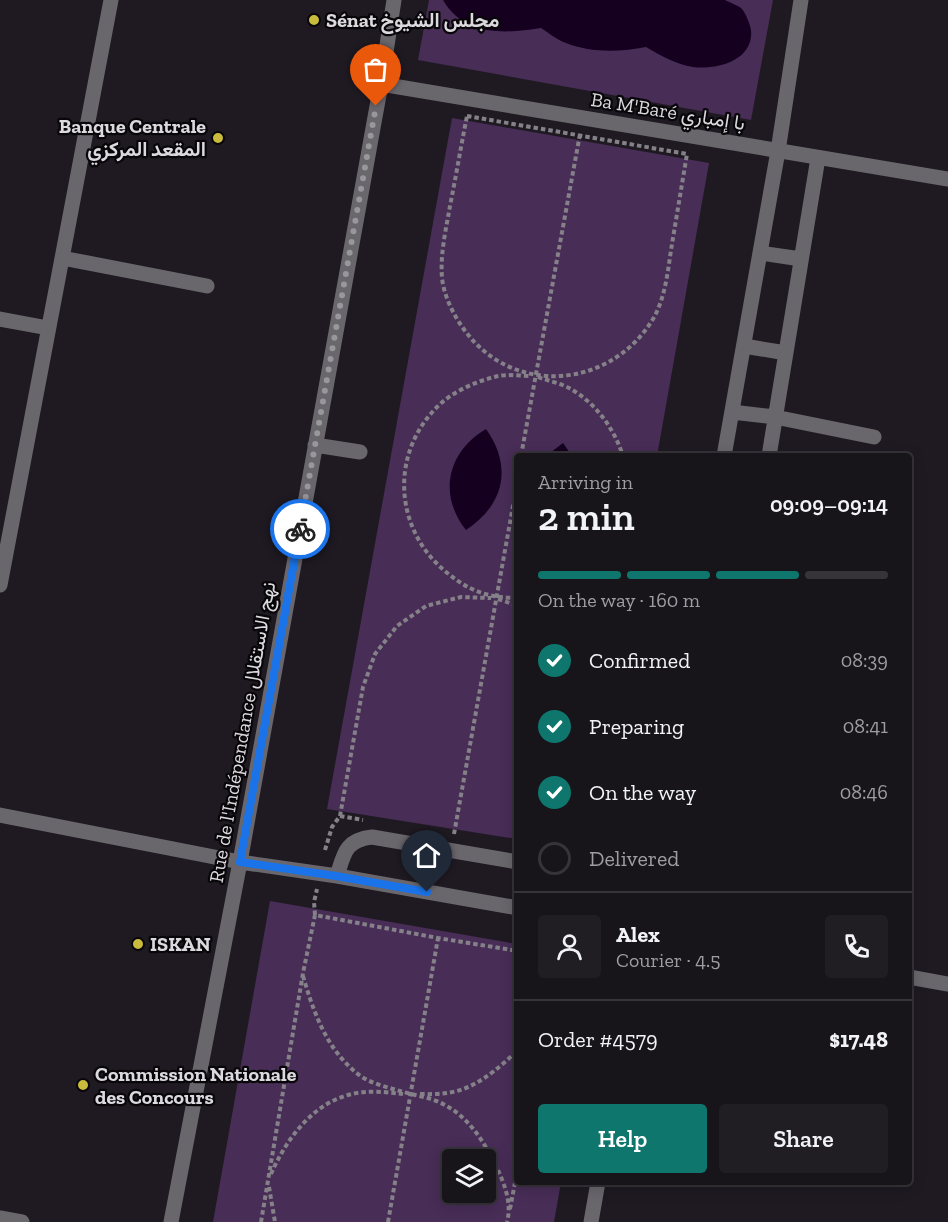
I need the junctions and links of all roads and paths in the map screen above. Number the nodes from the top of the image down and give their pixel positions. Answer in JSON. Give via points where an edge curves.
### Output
{"nodes":[{"id":1,"x":111,"y":0,"type":"edge"},
{"id":2,"x":394,"y":0,"type":"edge"},
{"id":3,"x":801,"y":0,"type":"edge"},
{"id":4,"x":381,"y":84,"type":"junction"},
{"id":5,"x":467,"y":116,"type":"dead end"},
{"id":6,"x":583,"y":119,"type":"junction"},
{"id":7,"x":778,"y":151,"type":"junction"},
{"id":8,"x":687,"y":154,"type":"dead end"},
{"id":9,"x":818,"y":158,"type":"junction"},
{"id":10,"x":948,"y":179,"type":"edge"},
{"id":11,"x":760,"y":253,"type":"junction"},
{"id":12,"x":62,"y":258,"type":"junction"},
{"id":13,"x":801,"y":259,"type":"junction"},
{"id":14,"x":207,"y":286,"type":"dead end"},
{"id":15,"x":0,"y":319,"type":"edge"},
{"id":16,"x":48,"y":328,"type":"junction"},
{"id":17,"x":744,"y":346,"type":"junction"},
{"id":18,"x":786,"y":353,"type":"junction"},
{"id":19,"x":536,"y":376,"type":"junction"},
{"id":20,"x":732,"y":412,"type":"junction"},
{"id":21,"x":775,"y":417,"type":"junction"},
{"id":22,"x":874,"y":437,"type":"dead end"},
{"id":23,"x":315,"y":445,"type":"junction"},
{"id":24,"x":360,"y":452,"type":"dead end"},
{"id":25,"x":522,"y":453,"type":"edge"},
{"id":26,"x":621,"y":453,"type":"edge"},
{"id":27,"x":725,"y":453,"type":"edge"},
{"id":28,"x":769,"y":453,"type":"edge"},
{"id":29,"x":0,"y":497,"type":"edge"},
{"id":30,"x":16,"y":500,"type":"junction"},
{"id":31,"x":514,"y":500,"type":"edge"},
{"id":32,"x":0,"y":585,"type":"edge"},
{"id":33,"x":496,"y":598,"type":"junction"},
{"id":34,"x":514,"y":598,"type":"edge"},
{"id":35,"x":514,"y":605,"type":"edge"},
{"id":36,"x":0,"y":815,"type":"edge"},
{"id":37,"x":340,"y":816,"type":"dead end"},
{"id":38,"x":454,"y":834,"type":"dead end"},
{"id":39,"x":514,"y":860,"type":"edge"},
{"id":40,"x":240,"y":862,"type":"junction"},
{"id":41,"x":336,"y":876,"type":"junction"},
{"id":42,"x":514,"y":907,"type":"edge"},
{"id":43,"x":438,"y":938,"type":"junction"},
{"id":44,"x":514,"y":950,"type":"edge"},
{"id":45,"x":303,"y":973,"type":"junction"},
{"id":46,"x":912,"y":978,"type":"edge"},
{"id":47,"x":948,"y":984,"type":"edge"},
{"id":48,"x":514,"y":1052,"type":"edge"},
{"id":49,"x":410,"y":1094,"type":"junction"},
{"id":50,"x":268,"y":1181,"type":"junction"},
{"id":51,"x":515,"y":1185,"type":"edge"},
{"id":52,"x":597,"y":1185,"type":"edge"},
{"id":53,"x":0,"y":1218,"type":"edge"},
{"id":54,"x":508,"y":1221,"type":"edge"},
{"id":55,"x":22,"y":1222,"type":"edge"},
{"id":56,"x":171,"y":1222,"type":"edge"},
{"id":57,"x":261,"y":1222,"type":"edge"},
{"id":58,"x":275,"y":1222,"type":"edge"},
{"id":59,"x":388,"y":1222,"type":"edge"},
{"id":60,"x":591,"y":1222,"type":"edge"}],
"edges":[{"from":1,"to":12,"type":"street"},
{"from":2,"to":4,"type":"street","name":"Rue de l'Indépendance نهج الاستقلال"},
{"from":3,"to":7,"type":"street"},
{"from":4,"to":6,"type":"street","name":"Ba M'Baré با إمباري"},
{"from":4,"to":23,"type":"street","name":"Rue de l'Indépendance نهج الاستقلال"},
{"from":5,"to":19,"type":"path","via":[[443,243],[442,279],[452,313],[473,343],[502,364]]},
{"from":6,"to":7,"type":"street","name":"Ba M'Baré با إمباري"},
{"from":6,"to":19,"type":"path"},
{"from":7,"to":9,"type":"street","name":"Ba M'Baré با إمباري"},
{"from":7,"to":11,"type":"street"},
{"from":8,"to":19,"type":"path","via":[[665,285],[654,318],[633,345],[604,365],[571,376]]},
{"from":9,"to":10,"type":"street","name":"Ba M'Baré با إمباري"},
{"from":9,"to":13,"type":"street"},
{"from":11,"to":13,"type":"street"},
{"from":11,"to":17,"type":"street"},
{"from":12,"to":14,"type":"street"},
{"from":12,"to":16,"type":"street"},
{"from":13,"to":18,"type":"street"},
{"from":15,"to":16,"type":"street"},
{"from":16,"to":30,"type":"street"},
{"from":17,"to":18,"type":"street"},
{"from":17,"to":20,"type":"street"},
{"from":18,"to":21,"type":"street"},
{"from":19,"to":25,"type":"path"},
{"from":19,"to":26,"type":"path","via":[[569,388],[598,410],[618,439]]},
{"from":19,"to":33,"type":"path","via":[[501,376],[467,386],[438,406],[417,434],[405,467],[404,502],[414,536],[435,564],[463,586]]},
{"from":20,"to":21,"type":"street"},
{"from":20,"to":27,"type":"street"},
{"from":21,"to":22,"type":"street"},
{"from":21,"to":28,"type":"street"},
{"from":23,"to":24,"type":"street"},
{"from":23,"to":40,"type":"street","name":"Rue de l'Indépendance نهج الاستقلال"},
{"from":29,"to":30,"type":"street"},
{"from":30,"to":32,"type":"street"},
{"from":31,"to":33,"type":"path"},
{"from":33,"to":34,"type":"path"},
{"from":33,"to":35,"type":"path"},
{"from":33,"to":37,"type":"path","via":[[461,597],[426,606],[397,626],[375,654],[363,687]]},
{"from":33,"to":38,"type":"path"},
{"from":36,"to":40,"type":"street"},
{"from":39,"to":41,"type":"street","via":[[372,837],[353,842],[345,851]]},
{"from":40,"to":41,"type":"street"},
{"from":40,"to":56,"type":"street","name":"Rue de l'Indépendance نهج الاستقلال"},
{"from":41,"to":42,"type":"street"},
{"from":43,"to":44,"type":"path"},
{"from":43,"to":45,"type":"path","via":[[315,915]]},
{"from":43,"to":49,"type":"path"},
{"from":45,"to":49,"type":"path","via":[[311,1003],[331,1046],[363,1078]]},
{"from":45,"to":50,"type":"path"},
{"from":46,"to":47,"type":"street"},
{"from":48,"to":49,"type":"path","via":[[478,1083],[461,1091]]},
{"from":49,"to":50,"type":"path","via":[[350,1094],[313,1114],[279,1156]]},
{"from":49,"to":54,"type":"path","via":[[447,1106],[477,1132],[507,1191]]},
{"from":49,"to":59,"type":"path"},
{"from":50,"to":57,"type":"path"},
{"from":50,"to":58,"type":"path"},
{"from":51,"to":54,"type":"path"},
{"from":52,"to":60,"type":"street"},
{"from":53,"to":55,"type":"street"}]}
